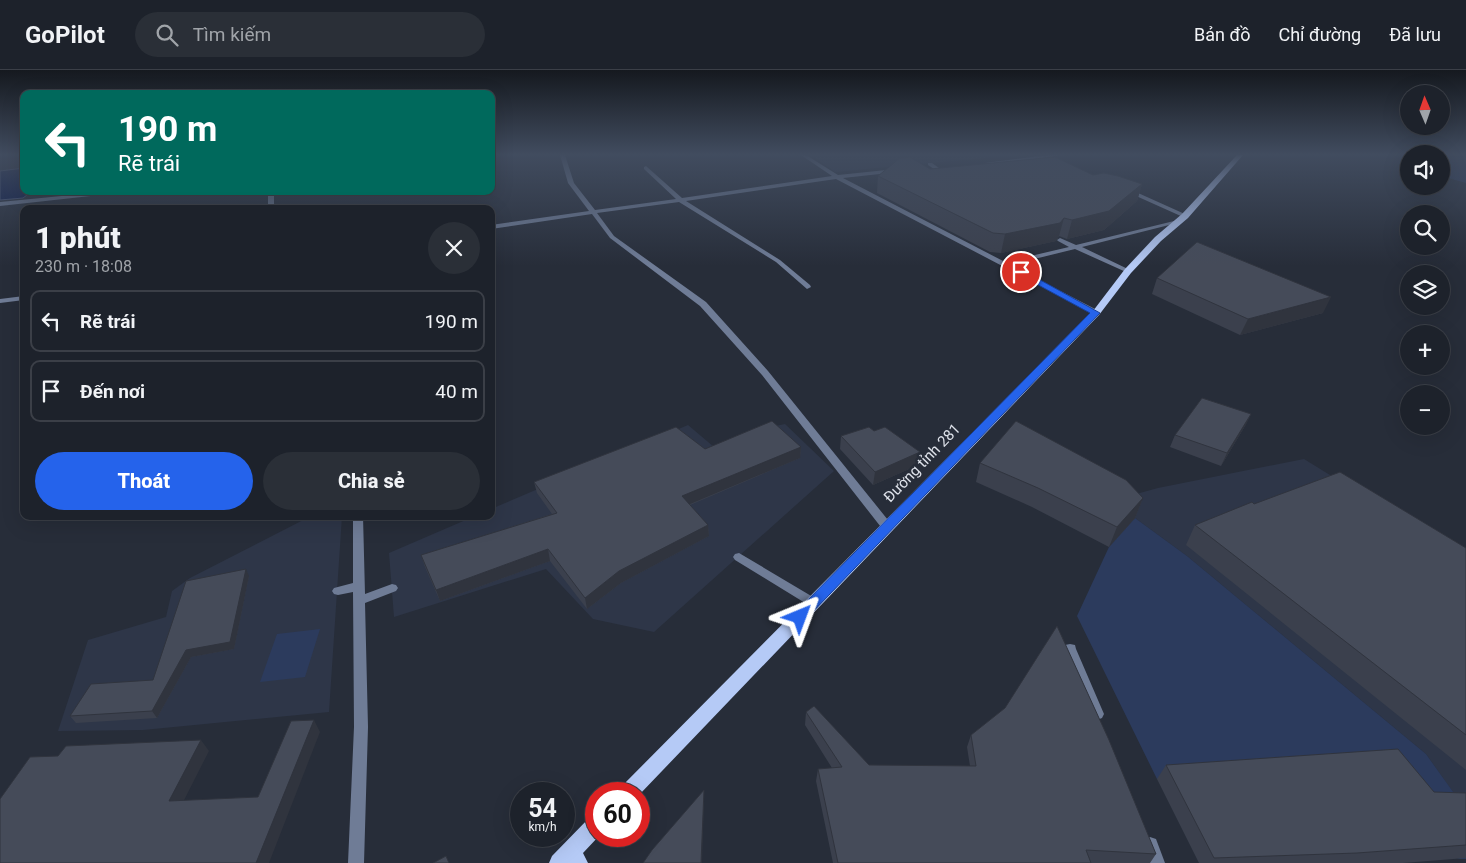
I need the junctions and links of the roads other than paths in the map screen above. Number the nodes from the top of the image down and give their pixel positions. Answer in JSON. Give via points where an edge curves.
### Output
{"nodes":[{"id":1,"x":578,"y":192,"type":"edge"},
{"id":2,"x":672,"y":192,"type":"edge"},
{"id":3,"x":735,"y":192,"type":"edge"},
{"id":4,"x":866,"y":192,"type":"edge"},
{"id":5,"x":1127,"y":192,"type":"edge"},
{"id":6,"x":1205,"y":192,"type":"edge"},
{"id":7,"x":92,"y":195,"type":"edge"},
{"id":8,"x":680,"y":200,"type":"junction"},
{"id":9,"x":0,"y":204,"type":"edge"},
{"id":10,"x":592,"y":212,"type":"junction"},
{"id":11,"x":1179,"y":219,"type":"junction"},
{"id":12,"x":495,"y":226,"type":"edge"},
{"id":13,"x":1060,"y":240,"type":"edge"},
{"id":14,"x":1077,"y":247,"type":"junction"},
{"id":15,"x":1006,"y":264,"type":"junction"},
{"id":16,"x":1128,"y":271,"type":"junction"},
{"id":17,"x":808,"y":287,"type":"dead end"},
{"id":18,"x":20,"y":298,"type":"edge"},
{"id":19,"x":0,"y":301,"type":"edge"},
{"id":20,"x":1096,"y":313,"type":"junction"},
{"id":21,"x":358,"y":520,"type":"edge"},
{"id":22,"x":888,"y":528,"type":"junction"},
{"id":23,"x":739,"y":557,"type":"dead end"},
{"id":24,"x":359,"y":586,"type":"junction"},
{"id":25,"x":392,"y":588,"type":"dead end"},
{"id":26,"x":338,"y":591,"type":"dead end"},
{"id":27,"x":359,"y":601,"type":"junction"},
{"id":28,"x":814,"y":603,"type":"junction"},
{"id":29,"x":1070,"y":649,"type":"edge"},
{"id":30,"x":1102,"y":728,"type":"edge"},
{"id":31,"x":639,"y":782,"type":"edge"},
{"id":32,"x":1144,"y":830,"type":"edge"},
{"id":33,"x":585,"y":839,"type":"edge"},
{"id":34,"x":569,"y":859,"type":"edge"},
{"id":35,"x":356,"y":863,"type":"edge"},
{"id":36,"x":1157,"y":863,"type":"edge"}],
"edges":[{"from":1,"to":10,"type":"street"},
{"from":2,"to":8,"type":"street"},
{"from":3,"to":8,"type":"street"},
{"from":4,"to":15,"type":"street"},
{"from":5,"to":11,"type":"street"},
{"from":6,"to":11,"type":"main road","name":"Đường tỉnh 281"},
{"from":7,"to":9,"type":"street"},
{"from":8,"to":10,"type":"street"},
{"from":8,"to":17,"type":"street","via":[[778,261]]},
{"from":10,"to":12,"type":"street"},
{"from":10,"to":22,"type":"street","via":[[612,237],[703,304],[765,373]]},
{"from":11,"to":14,"type":"street"},
{"from":11,"to":16,"type":"main road","name":"Đường tỉnh 281"},
{"from":13,"to":14,"type":"street"},
{"from":14,"to":15,"type":"street"},
{"from":14,"to":16,"type":"street"},
{"from":15,"to":20,"type":"street"},
{"from":16,"to":20,"type":"main road","name":"Đường tỉnh 281"},
{"from":18,"to":19,"type":"street"},
{"from":20,"to":22,"type":"main road","name":"Đường tỉnh 281"},
{"from":21,"to":24,"type":"street"},
{"from":22,"to":28,"type":"main road","name":"Đường tỉnh 281"},
{"from":23,"to":28,"type":"street"},
{"from":24,"to":26,"type":"street"},
{"from":24,"to":27,"type":"street"},
{"from":25,"to":27,"type":"street"},
{"from":27,"to":35,"type":"street","via":[[361,727]]},
{"from":28,"to":31,"type":"main road","name":"Đường tỉnh 281"},
{"from":29,"to":30,"type":"street"},
{"from":32,"to":36,"type":"street"},
{"from":33,"to":34,"type":"main road"}]}
